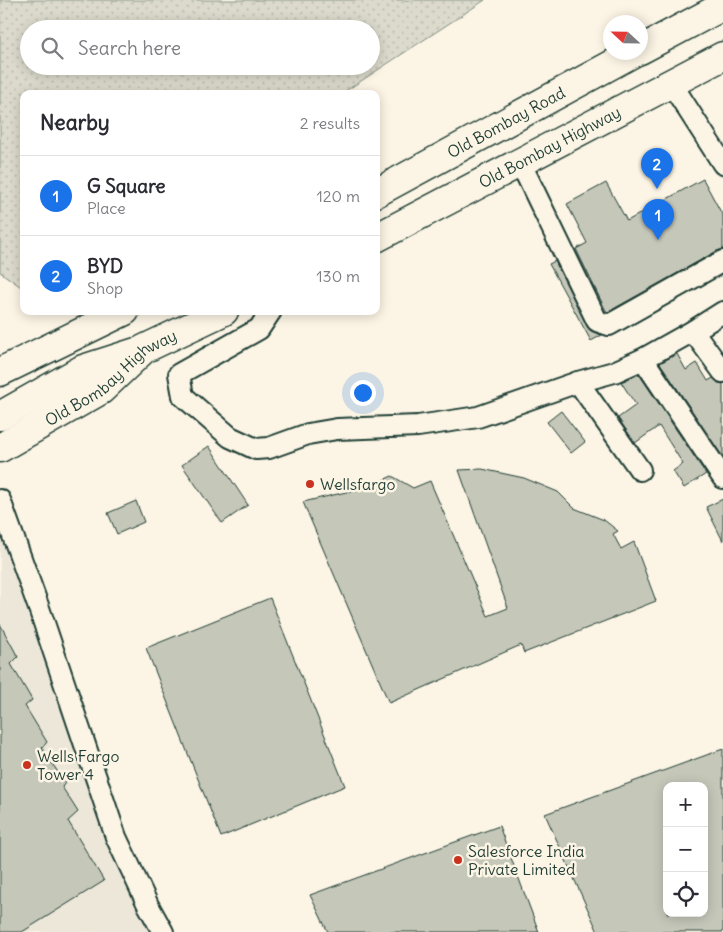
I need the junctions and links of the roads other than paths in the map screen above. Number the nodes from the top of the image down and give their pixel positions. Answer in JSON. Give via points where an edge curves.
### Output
{"nodes":[{"id":1,"x":723,"y":6,"type":"edge"},
{"id":2,"x":648,"y":46,"type":"edge"},
{"id":3,"x":723,"y":56,"type":"edge"},
{"id":4,"x":620,"y":60,"type":"edge"},
{"id":5,"x":671,"y":83,"type":"junction"},
{"id":6,"x":520,"y":162,"type":"junction"},
{"id":7,"x":723,"y":164,"type":"edge"},
{"id":8,"x":380,"y":191,"type":"edge"},
{"id":9,"x":380,"y":236,"type":"edge"},
{"id":10,"x":723,"y":261,"type":"edge"},
{"id":11,"x":723,"y":312,"type":"edge"},
{"id":12,"x":117,"y":315,"type":"edge"},
{"id":13,"x":216,"y":315,"type":"edge"},
{"id":14,"x":268,"y":315,"type":"edge"},
{"id":15,"x":694,"y":330,"type":"junction"},
{"id":16,"x":144,"y":349,"type":"junction"},
{"id":17,"x":643,"y":359,"type":"junction"},
{"id":18,"x":0,"y":372,"type":"edge"},
{"id":19,"x":723,"y":372,"type":"edge"},
{"id":20,"x":578,"y":382,"type":"junction"},
{"id":21,"x":0,"y":416,"type":"edge"},
{"id":22,"x":0,"y":448,"type":"edge"},
{"id":23,"x":640,"y":470,"type":"dead end"},
{"id":24,"x":718,"y":481,"type":"edge"},
{"id":25,"x":0,"y":500,"type":"edge"},
{"id":26,"x":163,"y":932,"type":"edge"}],
"edges":[{"from":1,"to":2,"type":"main road"},
{"from":3,"to":5,"type":"main road","name":"Old Bombay Highway"},
{"from":4,"to":8,"type":"main road","name":"Old Bombay Road"},
{"from":5,"to":6,"type":"main road","name":"Old Bombay Highway"},
{"from":5,"to":7,"type":"street"},
{"from":6,"to":9,"type":"main road","name":"Old Bombay Highway"},
{"from":6,"to":10,"type":"street","via":[[597,322],[609,325]]},
{"from":11,"to":15,"type":"street"},
{"from":12,"to":18,"type":"main road"},
{"from":13,"to":16,"type":"main road","name":"Old Bombay Highway"},
{"from":14,"to":20,"type":"street","via":[[258,329],[179,374],[183,396],[230,437],[256,449],[336,429],[418,426],[478,417]]},
{"from":15,"to":17,"type":"street"},
{"from":15,"to":19,"type":"street"},
{"from":16,"to":21,"type":"main road","via":[[83,369]]},
{"from":16,"to":22,"type":"main road","name":"Old Bombay Highway","via":[[101,390]]},
{"from":17,"to":20,"type":"street","via":[[614,372]]},
{"from":17,"to":24,"type":"street"},
{"from":20,"to":23,"type":"street"},
{"from":25,"to":26,"type":"street","via":[[116,837]]}]}
